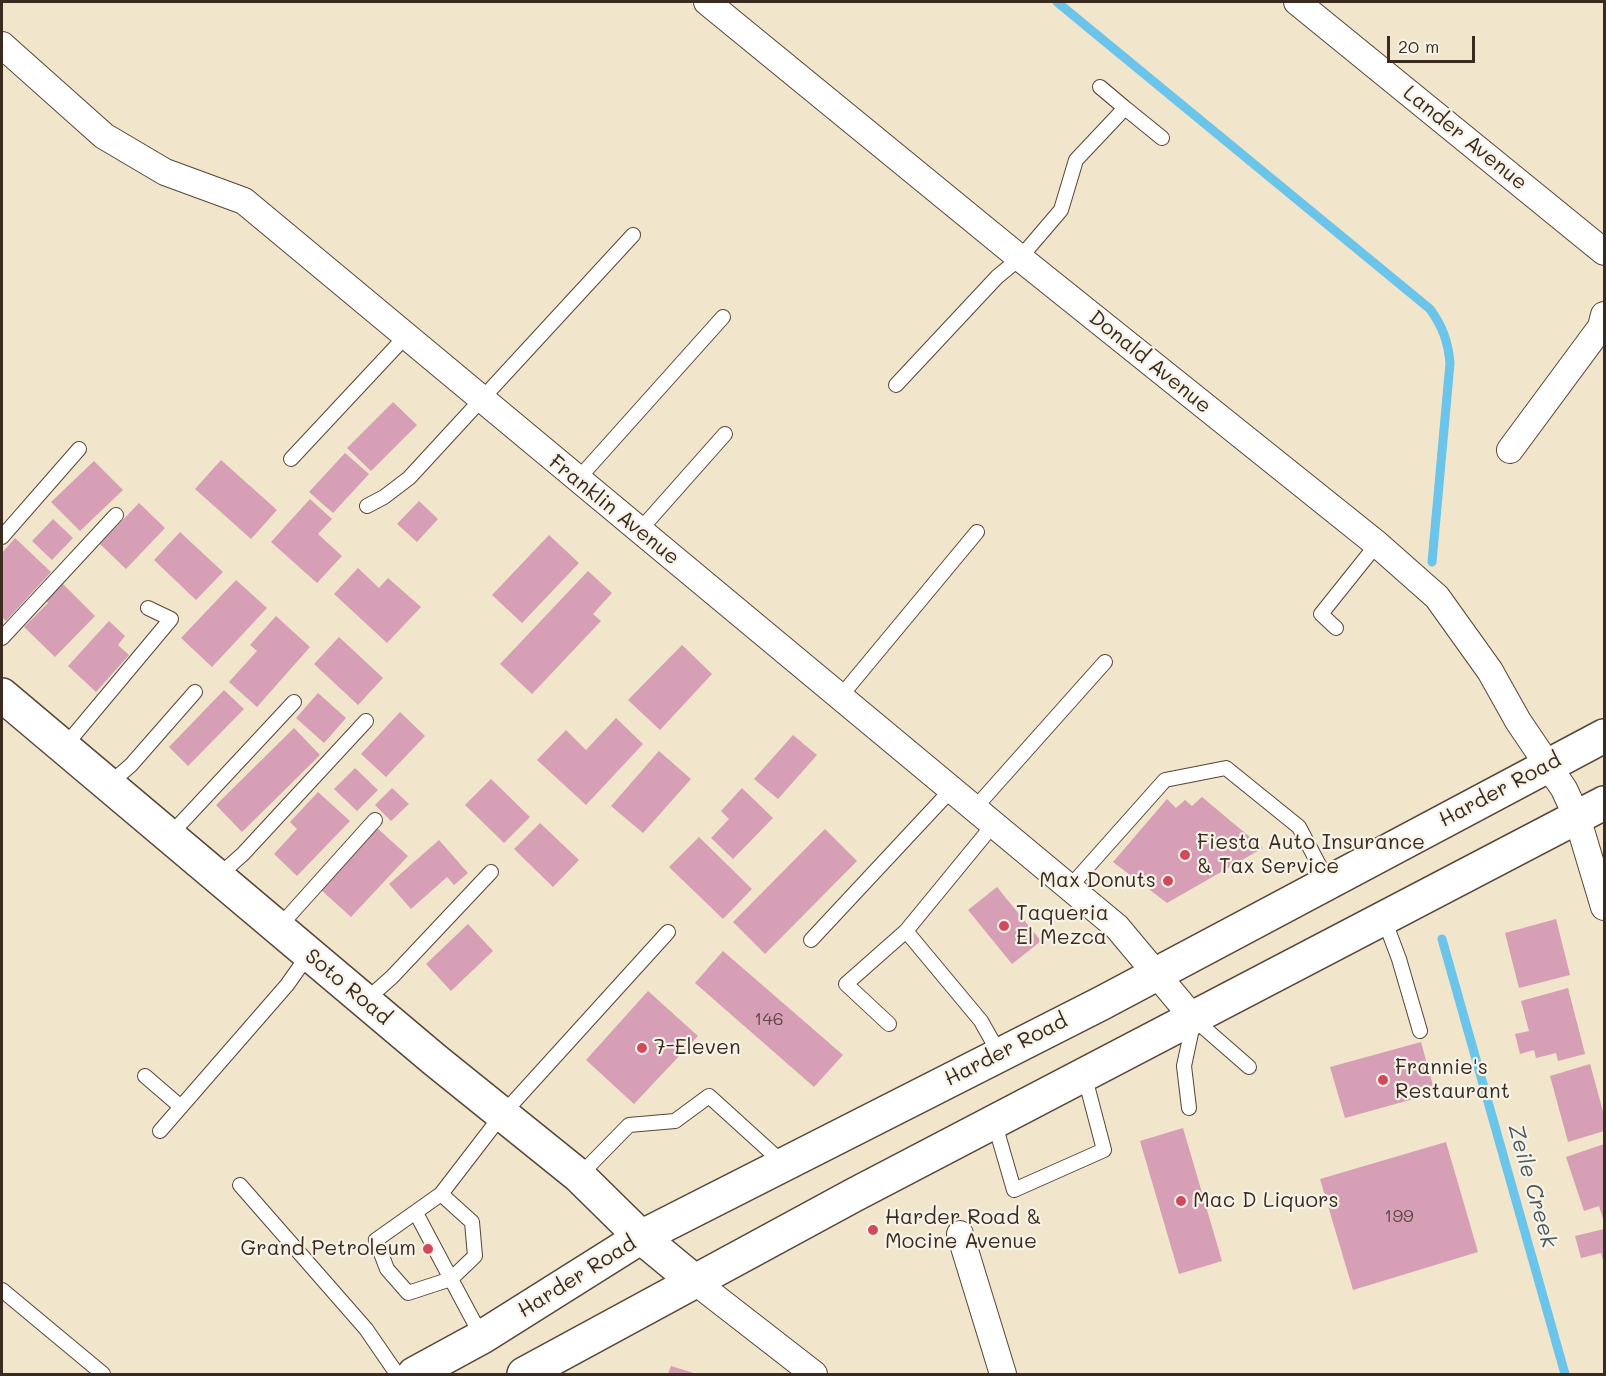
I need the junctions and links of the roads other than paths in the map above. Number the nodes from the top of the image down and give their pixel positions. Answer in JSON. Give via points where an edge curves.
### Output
{"nodes":[{"id":1,"x":707,"y":2,"type":"edge"},
{"id":2,"x":1297,"y":2,"type":"edge"},
{"id":3,"x":2,"y":45,"type":"edge"},
{"id":4,"x":1101,"y":87,"type":"dead end"},
{"id":5,"x":1125,"y":108,"type":"junction"},
{"id":6,"x":1162,"y":138,"type":"dead end"},
{"id":7,"x":633,"y":234,"type":"dead end"},
{"id":8,"x":1605,"y":252,"type":"edge"},
{"id":9,"x":1020,"y":258,"type":"junction"},
{"id":10,"x":1605,"y":315,"type":"edge"},
{"id":11,"x":723,"y":317,"type":"dead end"},
{"id":12,"x":406,"y":336,"type":"junction"},
{"id":13,"x":896,"y":385,"type":"dead end"},
{"id":14,"x":481,"y":398,"type":"junction"},
{"id":15,"x":725,"y":435,"type":"dead end"},
{"id":16,"x":79,"y":449,"type":"dead end"},
{"id":17,"x":1510,"y":450,"type":"dead end"},
{"id":18,"x":291,"y":459,"type":"dead end"},
{"id":19,"x":578,"y":479,"type":"junction"},
{"id":20,"x":367,"y":506,"type":"dead end"},
{"id":21,"x":116,"y":515,"type":"dead end"},
{"id":22,"x":640,"y":530,"type":"junction"},
{"id":23,"x":977,"y":532,"type":"dead end"},
{"id":24,"x":2,"y":537,"type":"edge"},
{"id":25,"x":1377,"y":544,"type":"junction"},
{"id":26,"x":148,"y":608,"type":"dead end"},
{"id":27,"x":1336,"y":628,"type":"dead end"},
{"id":28,"x":2,"y":638,"type":"edge"},
{"id":29,"x":1105,"y":662,"type":"dead end"},
{"id":30,"x":195,"y":692,"type":"dead end"},
{"id":31,"x":2,"y":695,"type":"edge"},
{"id":32,"x":840,"y":697,"type":"junction"},
{"id":33,"x":294,"y":702,"type":"dead end"},
{"id":34,"x":366,"y":721,"type":"dead end"},
{"id":35,"x":1605,"y":735,"type":"edge"},
{"id":36,"x":64,"y":747,"type":"junction"},
{"id":37,"x":1547,"y":765,"type":"junction"},
{"id":38,"x":108,"y":785,"type":"junction"},
{"id":39,"x":951,"y":790,"type":"junction"},
{"id":40,"x":1591,"y":810,"type":"edge"},
{"id":41,"x":984,"y":817,"type":"junction"},
{"id":42,"x":375,"y":820,"type":"dead end"},
{"id":43,"x":169,"y":836,"type":"junction"},
{"id":44,"x":491,"y":872,"type":"dead end"},
{"id":45,"x":217,"y":877,"type":"junction"},
{"id":46,"x":1328,"y":882,"type":"junction"},
{"id":47,"x":1068,"y":889,"type":"junction"},
{"id":48,"x":1605,"y":907,"type":"edge"},
{"id":49,"x":1384,"y":919,"type":"junction"},
{"id":50,"x":278,"y":928,"type":"junction"},
{"id":51,"x":906,"y":931,"type":"junction"},
{"id":52,"x":668,"y":932,"type":"dead end"},
{"id":53,"x":811,"y":940,"type":"dead end"},
{"id":54,"x":309,"y":954,"type":"junction"},
{"id":55,"x":1154,"y":974,"type":"junction"},
{"id":56,"x":364,"y":1001,"type":"junction"},
{"id":57,"x":1194,"y":1019,"type":"junction"},
{"id":58,"x":889,"y":1024,"type":"dead end"},
{"id":59,"x":1420,"y":1031,"type":"dead end"},
{"id":60,"x":999,"y":1053,"type":"junction"},
{"id":61,"x":1248,"y":1067,"type":"dead end"},
{"id":62,"x":1084,"y":1074,"type":"junction"},
{"id":63,"x":145,"y":1076,"type":"dead end"},
{"id":64,"x":181,"y":1107,"type":"junction"},
{"id":65,"x":1189,"y":1108,"type":"dead end"},
{"id":66,"x":501,"y":1116,"type":"junction"},
{"id":67,"x":994,"y":1121,"type":"junction"},
{"id":68,"x":160,"y":1131,"type":"dead end"},
{"id":69,"x":784,"y":1164,"type":"junction"},
{"id":70,"x":579,"y":1176,"type":"junction"},
{"id":71,"x":240,"y":1185,"type":"dead end"},
{"id":72,"x":441,"y":1194,"type":"junction"},
{"id":73,"x":416,"y":1213,"type":"junction"},
{"id":74,"x":960,"y":1234,"type":"dead end"},
{"id":75,"x":641,"y":1237,"type":"junction"},
{"id":76,"x":451,"y":1279,"type":"junction"},
{"id":77,"x":693,"y":1280,"type":"junction"},
{"id":78,"x":2,"y":1290,"type":"edge"},
{"id":79,"x":482,"y":1336,"type":"junction"},
{"id":80,"x":103,"y":1374,"type":"edge"},
{"id":81,"x":397,"y":1374,"type":"edge"},
{"id":82,"x":414,"y":1374,"type":"edge"},
{"id":83,"x":524,"y":1374,"type":"edge"},
{"id":84,"x":814,"y":1374,"type":"edge"},
{"id":85,"x":1003,"y":1374,"type":"edge"}],
"edges":[{"from":1,"to":9,"type":"street","name":"Donald Avenue"},
{"from":2,"to":8,"type":"street","name":"Lander Avenue"},
{"from":3,"to":12,"type":"street","name":"Franklin Avenue","via":[[104,136],[165,172],[244,201]]},
{"from":4,"to":5,"type":"lane"},
{"from":5,"to":6,"type":"lane"},
{"from":5,"to":9,"type":"lane","via":[[1076,160],[1061,210]]},
{"from":7,"to":14,"type":"lane"},
{"from":9,"to":13,"type":"lane"},
{"from":9,"to":25,"type":"street","name":"Donald Avenue"},
{"from":10,"to":17,"type":"street","via":[[1601,327]]},
{"from":11,"to":19,"type":"lane"},
{"from":12,"to":14,"type":"street","name":"Franklin Avenue"},
{"from":12,"to":18,"type":"lane"},
{"from":14,"to":19,"type":"street","name":"Franklin Avenue"},
{"from":14,"to":20,"type":"lane","via":[[409,478]]},
{"from":15,"to":22,"type":"lane"},
{"from":16,"to":24,"type":"lane"},
{"from":19,"to":22,"type":"street","name":"Franklin Avenue"},
{"from":21,"to":28,"type":"lane"},
{"from":22,"to":32,"type":"street","name":"Franklin Avenue"},
{"from":23,"to":32,"type":"lane"},
{"from":25,"to":27,"type":"lane","via":[[1321,614]]},
{"from":25,"to":37,"type":"street","name":"Donald Avenue","via":[[1437,597],[1465,633]]},
{"from":26,"to":36,"type":"lane","via":[[171,620]]},
{"from":29,"to":41,"type":"lane"},
{"from":30,"to":38,"type":"lane","via":[[131,765]]},
{"from":31,"to":36,"type":"main road","name":"Soto Road"},
{"from":32,"to":39,"type":"street","name":"Franklin Avenue"},
{"from":33,"to":43,"type":"lane"},
{"from":34,"to":45,"type":"lane"},
{"from":35,"to":37,"type":"main road","name":"Harder Road"},
{"from":36,"to":38,"type":"main road","name":"Soto Road"},
{"from":37,"to":40,"type":"street","name":"Donald Avenue","via":[[1564,789]]},
{"from":37,"to":46,"type":"main road","name":"Harder Road"},
{"from":38,"to":43,"type":"main road","name":"Soto Road"},
{"from":39,"to":41,"type":"street","name":"Franklin Avenue"},
{"from":39,"to":53,"type":"lane"},
{"from":40,"to":48,"type":"street","name":"Donald Avenue"},
{"from":40,"to":49,"type":"main road"},
{"from":41,"to":47,"type":"street","name":"Franklin Avenue"},
{"from":41,"to":51,"type":"lane"},
{"from":42,"to":50,"type":"lane"},
{"from":43,"to":45,"type":"main road","name":"Soto Road"},
{"from":44,"to":56,"type":"lane","via":[[392,977]]},
{"from":45,"to":50,"type":"main road","name":"Soto Road"},
{"from":46,"to":47,"type":"lane","via":[[1299,827],[1226,768],[1165,780]]},
{"from":46,"to":55,"type":"main road","name":"Harder Road"},
{"from":47,"to":55,"type":"street","name":"Franklin Avenue","via":[[1117,927]]},
{"from":49,"to":57,"type":"main road"},
{"from":49,"to":59,"type":"lane"},
{"from":50,"to":54,"type":"main road","name":"Soto Road"},
{"from":51,"to":58,"type":"lane","via":[[846,984]]},
{"from":51,"to":60,"type":"lane","via":[[981,1021]]},
{"from":52,"to":66,"type":"lane"},
{"from":54,"to":56,"type":"main road","name":"Soto Road"},
{"from":54,"to":64,"type":"lane","via":[[287,985]]},
{"from":55,"to":57,"type":"street","name":"Franklin Avenue"},
{"from":55,"to":60,"type":"main road","name":"Harder Road"},
{"from":56,"to":66,"type":"main road","name":"Soto Road"},
{"from":57,"to":61,"type":"lane"},
{"from":57,"to":62,"type":"main road"},
{"from":57,"to":65,"type":"lane","via":[[1184,1066]]},
{"from":60,"to":69,"type":"main road","name":"Harder Road"},
{"from":62,"to":67,"type":"main road"},
{"from":62,"to":67,"type":"lane","via":[[1104,1150],[1014,1190]]},
{"from":63,"to":64,"type":"lane"},
{"from":64,"to":68,"type":"lane"},
{"from":66,"to":70,"type":"main road","name":"Soto Road"},
{"from":66,"to":72,"type":"lane"},
{"from":67,"to":77,"type":"main road"},
{"from":69,"to":70,"type":"lane","via":[[710,1096],[675,1122],[629,1125]]},
{"from":69,"to":75,"type":"main road","name":"Harder Road"},
{"from":70,"to":75,"type":"main road","name":"Soto Road"},
{"from":71,"to":81,"type":"lane","via":[[366,1329]]},
{"from":72,"to":73,"type":"lane"},
{"from":72,"to":76,"type":"lane","via":[[472,1222],[475,1256]]},
{"from":73,"to":76,"type":"lane"},
{"from":73,"to":76,"type":"lane","via":[[376,1240],[387,1269],[408,1293]]},
{"from":74,"to":85,"type":"street"},
{"from":75,"to":77,"type":"main road","name":"Soto Road"},
{"from":75,"to":79,"type":"main road","name":"Harder Road"},
{"from":76,"to":79,"type":"lane"},
{"from":77,"to":83,"type":"main road"},
{"from":77,"to":84,"type":"street"},
{"from":78,"to":80,"type":"lane"},
{"from":79,"to":82,"type":"main road","name":"Harder Road"}]}
